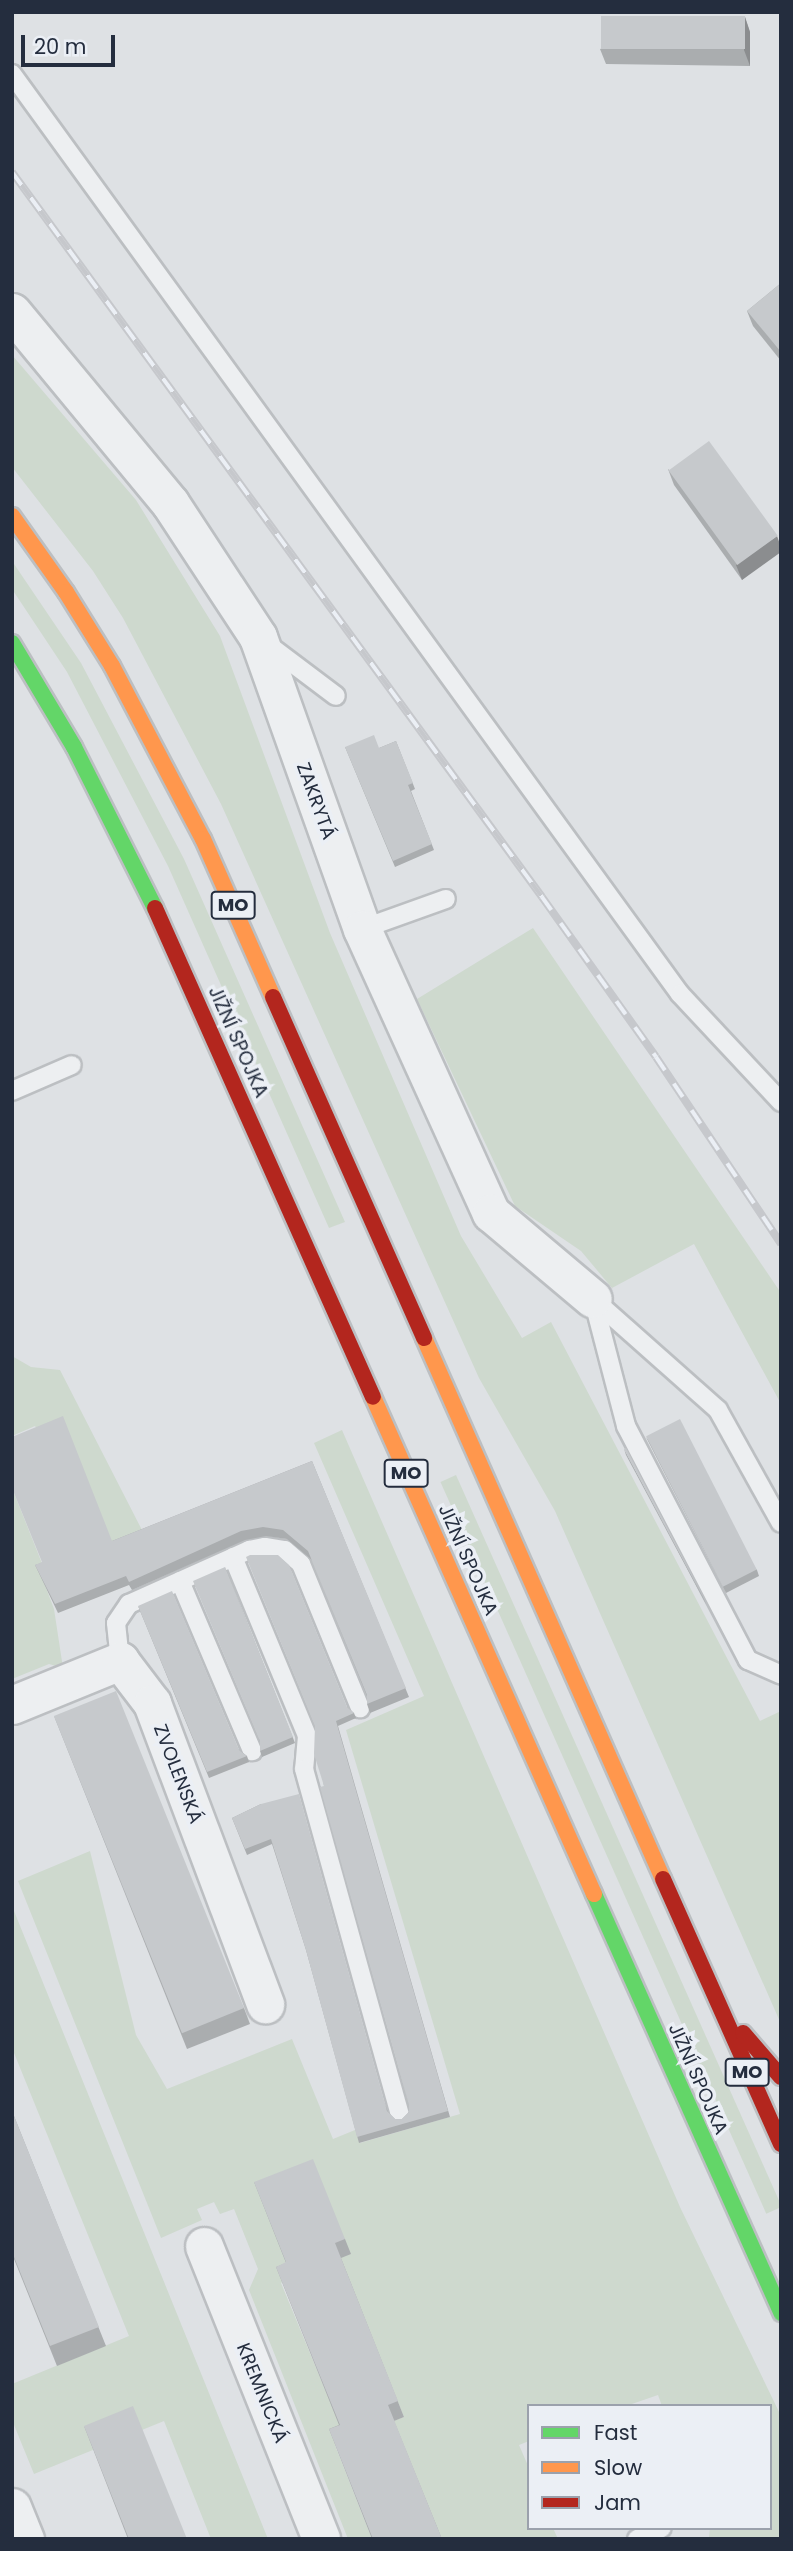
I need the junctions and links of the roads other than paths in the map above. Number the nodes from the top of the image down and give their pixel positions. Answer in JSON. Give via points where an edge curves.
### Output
{"nodes":[{"id":1,"x":12,"y":74,"type":"edge"},
{"id":2,"x":12,"y":312,"type":"edge"},
{"id":3,"x":12,"y":516,"type":"edge"},
{"id":4,"x":258,"y":637,"type":"junction"},
{"id":5,"x":12,"y":643,"type":"edge"},
{"id":6,"x":336,"y":696,"type":"dead end"},
{"id":7,"x":446,"y":899,"type":"dead end"},
{"id":8,"x":362,"y":929,"type":"junction"},
{"id":9,"x":72,"y":1065,"type":"dead end"},
{"id":10,"x":12,"y":1091,"type":"edge"},
{"id":11,"x":781,"y":1102,"type":"edge"},
{"id":12,"x":593,"y":1299,"type":"junction"},
{"id":13,"x":781,"y":1523,"type":"edge"},
{"id":14,"x":233,"y":1557,"type":"junction"},
{"id":15,"x":180,"y":1581,"type":"junction"},
{"id":16,"x":120,"y":1661,"type":"junction"},
{"id":17,"x":781,"y":1675,"type":"edge"},
{"id":18,"x":12,"y":1705,"type":"edge"},
{"id":19,"x":360,"y":1708,"type":"dead end"},
{"id":20,"x":251,"y":1751,"type":"dead end"},
{"id":21,"x":714,"y":1999,"type":"junction"},
{"id":22,"x":265,"y":2004,"type":"dead end"},
{"id":23,"x":781,"y":2077,"type":"edge"},
{"id":24,"x":400,"y":2114,"type":"dead end"},
{"id":25,"x":781,"y":2144,"type":"edge"},
{"id":26,"x":204,"y":2246,"type":"dead end"},
{"id":27,"x":781,"y":2312,"type":"edge"},
{"id":28,"x":12,"y":2507,"type":"edge"},
{"id":29,"x":657,"y":2530,"type":"edge"},
{"id":30,"x":25,"y":2539,"type":"edge"},
{"id":31,"x":321,"y":2539,"type":"edge"},
{"id":32,"x":637,"y":2539,"type":"edge"}],
"edges":[{"from":1,"to":11,"type":"lane","via":[[680,994]]},
{"from":2,"to":4,"type":"street","name":"ZAKRYTÁ","via":[[170,503]]},
{"from":3,"to":21,"type":"highway","number":"MO","via":[[112,666],[203,839]]},
{"from":4,"to":6,"type":"lane"},
{"from":4,"to":8,"type":"street","name":"ZAKRYTÁ"},
{"from":5,"to":27,"type":"highway","name":"JIŽNÍ SPOJKA","number":"MO","via":[[74,747],[150,897]]},
{"from":7,"to":8,"type":"lane"},
{"from":8,"to":12,"type":"street","name":"ZAKRYTÁ","via":[[491,1213]]},
{"from":9,"to":10,"type":"lane"},
{"from":12,"to":13,"type":"lane","via":[[718,1410]]},
{"from":12,"to":17,"type":"lane","via":[[626,1426],[748,1660]]},
{"from":14,"to":15,"type":"lane"},
{"from":14,"to":19,"type":"lane","via":[[265,1547],[285,1550],[301,1564]]},
{"from":14,"to":24,"type":"lane","via":[[307,1736],[304,1769]]},
{"from":15,"to":16,"type":"lane","via":[[129,1604],[116,1623]]},
{"from":15,"to":20,"type":"lane"},
{"from":16,"to":18,"type":"street"},
{"from":16,"to":22,"type":"street","name":"ZVOLENSKÁ","via":[[152,1703]]},
{"from":21,"to":23,"type":"highway"},
{"from":21,"to":25,"type":"highway","number":"MO"},
{"from":26,"to":31,"type":"street","name":"KREMNICKÁ"},
{"from":28,"to":30,"type":"street"},
{"from":29,"to":32,"type":"lane"}]}
